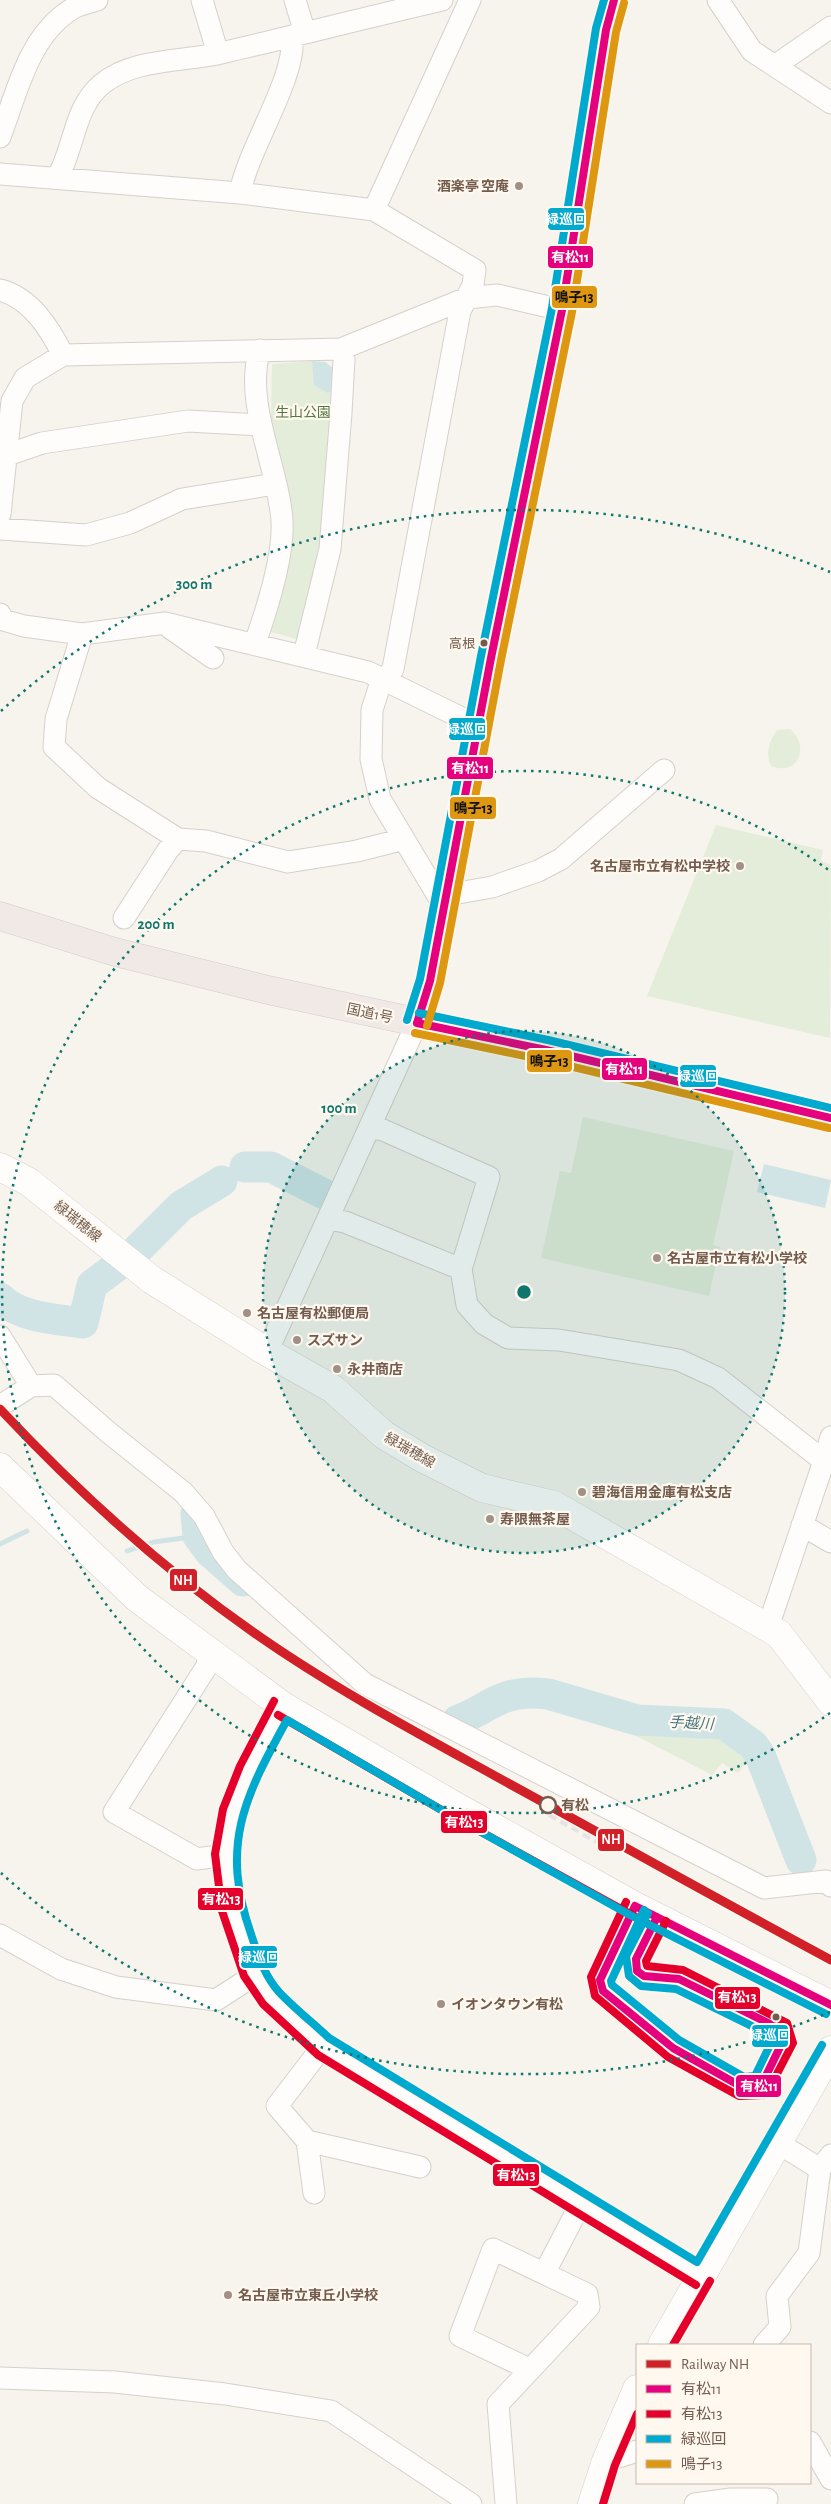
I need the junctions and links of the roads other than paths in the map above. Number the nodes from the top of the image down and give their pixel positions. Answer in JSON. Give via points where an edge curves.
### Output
{"nodes":[{"id":1,"x":97,"y":0,"type":"edge"},
{"id":2,"x":202,"y":0,"type":"edge"},
{"id":3,"x":295,"y":0,"type":"edge"},
{"id":4,"x":442,"y":0,"type":"edge"},
{"id":5,"x":469,"y":0,"type":"edge"},
{"id":6,"x":614,"y":0,"type":"edge"},
{"id":7,"x":718,"y":0,"type":"edge"},
{"id":8,"x":359,"y":9,"type":"edge"},
{"id":9,"x":831,"y":27,"type":"edge"},
{"id":10,"x":298,"y":34,"type":"junction"},
{"id":11,"x":218,"y":54,"type":"junction"},
{"id":12,"x":776,"y":65,"type":"junction"},
{"id":13,"x":831,"y":103,"type":"edge"},
{"id":14,"x":0,"y":137,"type":"edge"},
{"id":15,"x":0,"y":174,"type":"edge"},
{"id":16,"x":57,"y":178,"type":"junction"},
{"id":17,"x":240,"y":193,"type":"junction"},
{"id":18,"x":374,"y":210,"type":"junction"},
{"id":19,"x":0,"y":290,"type":"edge"},
{"id":20,"x":467,"y":298,"type":"junction"},
{"id":21,"x":562,"y":310,"type":"junction"},
{"id":22,"x":260,"y":350,"type":"junction"},
{"id":23,"x":341,"y":350,"type":"junction"},
{"id":24,"x":63,"y":355,"type":"junction"},
{"id":25,"x":261,"y":425,"type":"junction"},
{"id":26,"x":6,"y":454,"type":"junction"},
{"id":27,"x":276,"y":484,"type":"junction"},
{"id":28,"x":0,"y":514,"type":"edge"},
{"id":29,"x":0,"y":529,"type":"edge"},
{"id":30,"x":0,"y":614,"type":"edge"},
{"id":31,"x":165,"y":623,"type":"junction"},
{"id":32,"x":82,"y":634,"type":"junction"},
{"id":33,"x":255,"y":643,"type":"junction"},
{"id":34,"x":304,"y":655,"type":"junction"},
{"id":35,"x":213,"y":658,"type":"dead end"},
{"id":36,"x":384,"y":679,"type":"junction"},
{"id":37,"x":480,"y":727,"type":"junction"},
{"id":38,"x":664,"y":770,"type":"dead end"},
{"id":39,"x":178,"y":839,"type":"junction"},
{"id":40,"x":404,"y":839,"type":"junction"},
{"id":41,"x":446,"y":901,"type":"junction"},
{"id":42,"x":0,"y":916,"type":"edge"},
{"id":43,"x":124,"y":918,"type":"dead end"},
{"id":44,"x":417,"y":1023,"type":"junction"},
{"id":45,"x":831,"y":1118,"type":"edge"},
{"id":46,"x":370,"y":1127,"type":"junction"},
{"id":47,"x":0,"y":1166,"type":"edge"},
{"id":48,"x":328,"y":1219,"type":"junction"},
{"id":49,"x":460,"y":1269,"type":"junction"},
{"id":50,"x":0,"y":1336,"type":"edge"},
{"id":51,"x":267,"y":1352,"type":"junction"},
{"id":52,"x":31,"y":1386,"type":"junction"},
{"id":53,"x":0,"y":1406,"type":"edge"},
{"id":54,"x":831,"y":1436,"type":"edge"},
{"id":55,"x":828,"y":1462,"type":"edge"},
{"id":56,"x":0,"y":1467,"type":"edge"},
{"id":57,"x":802,"y":1525,"type":"junction"},
{"id":58,"x":831,"y":1542,"type":"edge"},
{"id":59,"x":768,"y":1627,"type":"junction"},
{"id":60,"x":209,"y":1652,"type":"junction"},
{"id":61,"x":831,"y":1702,"type":"edge"},
{"id":62,"x":283,"y":1706,"type":"junction"},
{"id":63,"x":225,"y":1855,"type":"junction"},
{"id":64,"x":831,"y":1886,"type":"edge"},
{"id":65,"x":0,"y":1935,"type":"edge"},
{"id":66,"x":253,"y":1972,"type":"junction"},
{"id":67,"x":831,"y":2004,"type":"edge"},
{"id":68,"x":323,"y":2046,"type":"junction"},
{"id":69,"x":831,"y":2050,"type":"edge"},
{"id":70,"x":307,"y":2141,"type":"junction"},
{"id":71,"x":778,"y":2143,"type":"junction"},
{"id":72,"x":826,"y":2162,"type":"edge"},
{"id":73,"x":420,"y":2167,"type":"dead end"},
{"id":74,"x":314,"y":2193,"type":"dead end"},
{"id":75,"x":581,"y":2203,"type":"junction"},
{"id":76,"x":544,"y":2272,"type":"junction"},
{"id":77,"x":702,"y":2276,"type":"junction"},
{"id":78,"x":663,"y":2344,"type":"edge"},
{"id":79,"x":765,"y":2344,"type":"edge"},
{"id":80,"x":529,"y":2369,"type":"junction"},
{"id":81,"x":0,"y":2378,"type":"edge"},
{"id":82,"x":636,"y":2391,"type":"edge"},
{"id":83,"x":811,"y":2444,"type":"edge"},
{"id":84,"x":636,"y":2451,"type":"edge"},
{"id":85,"x":606,"y":2461,"type":"junction"},
{"id":86,"x":831,"y":2479,"type":"edge"},
{"id":87,"x":767,"y":2500,"type":"dead end"},
{"id":88,"x":586,"y":2503,"type":"edge"},
{"id":89,"x":471,"y":2504,"type":"edge"},
{"id":90,"x":506,"y":2504,"type":"edge"},
{"id":91,"x":695,"y":2504,"type":"edge"}],
"edges":[{"from":1,"to":14,"type":"street","via":[[73,8],[44,32]]},
{"from":2,"to":11,"type":"street"},
{"from":3,"to":10,"type":"street"},
{"from":4,"to":8,"type":"street"},
{"from":5,"to":18,"type":"street"},
{"from":6,"to":21,"type":"street","via":[[606,30]]},
{"from":7,"to":12,"type":"street","via":[[752,51]]},
{"from":8,"to":10,"type":"street"},
{"from":9,"to":12,"type":"street"},
{"from":10,"to":11,"type":"street"},
{"from":10,"to":17,"type":"street","via":[[276,98],[242,176]]},
{"from":11,"to":16,"type":"street","via":[[140,66],[101,85],[82,109],[64,167]]},
{"from":12,"to":13,"type":"street"},
{"from":15,"to":16,"type":"street"},
{"from":16,"to":17,"type":"street"},
{"from":17,"to":18,"type":"street"},
{"from":18,"to":20,"type":"street","via":[[475,270]]},
{"from":19,"to":24,"type":"street","via":[[14,293],[48,326]]},
{"from":20,"to":21,"type":"street","via":[[497,295]]},
{"from":20,"to":23,"type":"street"},
{"from":20,"to":36,"type":"street","via":[[460,311],[393,669]]},
{"from":21,"to":37,"type":"street"},
{"from":22,"to":23,"type":"street"},
{"from":22,"to":24,"type":"street"},
{"from":22,"to":25,"type":"street","via":[[257,360]]},
{"from":23,"to":34,"type":"street","via":[[344,359],[342,404],[330,550]]},
{"from":24,"to":26,"type":"street","via":[[25,378],[18,390],[12,401]]},
{"from":25,"to":26,"type":"street","via":[[188,421],[42,443]]},
{"from":25,"to":27,"type":"street"},
{"from":26,"to":28,"type":"street"},
{"from":27,"to":29,"type":"street","via":[[182,499],[130,523],[86,535]]},
{"from":27,"to":33,"type":"street","via":[[282,520],[282,546]]},
{"from":30,"to":32,"type":"street","via":[[3,620],[24,626]]},
{"from":31,"to":32,"type":"street"},
{"from":31,"to":33,"type":"street"},
{"from":31,"to":35,"type":"street"},
{"from":32,"to":39,"type":"street","via":[[56,719],[54,747],[98,788]]},
{"from":33,"to":34,"type":"street"},
{"from":34,"to":36,"type":"street"},
{"from":36,"to":37,"type":"street"},
{"from":36,"to":40,"type":"street","via":[[372,710],[371,760],[380,799]]},
{"from":37,"to":41,"type":"street"},
{"from":38,"to":41,"type":"street","via":[[560,859],[538,871]]},
{"from":39,"to":40,"type":"street","via":[[206,841],[288,862],[357,851]]},
{"from":39,"to":43,"type":"street"},
{"from":40,"to":41,"type":"street"},
{"from":41,"to":44,"type":"street","via":[[428,994]]},
{"from":42,"to":44,"type":"highway","name":"国道1号","via":[[115,952]]},
{"from":44,"to":45,"type":"highway","name":"国道1号","via":[[546,1050]]},
{"from":44,"to":46,"type":"street"},
{"from":46,"to":48,"type":"street"},
{"from":46,"to":49,"type":"street","via":[[489,1177]]},
{"from":47,"to":51,"type":"street","name":"緑瑞穂線","via":[[29,1182],[152,1280]]},
{"from":48,"to":49,"type":"street","via":[[344,1222]]},
{"from":48,"to":51,"type":"street"},
{"from":49,"to":55,"type":"street","via":[[467,1305],[484,1324],[508,1338],[559,1340],[679,1360],[718,1378]]},
{"from":50,"to":52,"type":"street"},
{"from":51,"to":59,"type":"street","name":"緑瑞穂線","via":[[332,1389],[384,1436],[424,1459],[482,1488],[554,1505]]},
{"from":52,"to":53,"type":"street"},
{"from":52,"to":64,"type":"street","via":[[54,1384],[183,1492],[204,1516],[223,1552],[238,1570],[365,1684],[764,1888],[826,1881]]},
{"from":54,"to":55,"type":"street"},
{"from":55,"to":57,"type":"street"},
{"from":56,"to":60,"type":"street","via":[[137,1598]]},
{"from":57,"to":58,"type":"street"},
{"from":57,"to":59,"type":"street"},
{"from":59,"to":61,"type":"street","name":"緑瑞穂線","via":[[779,1634]]},
{"from":60,"to":62,"type":"street"},
{"from":60,"to":63,"type":"street","via":[[207,1666],[114,1812],[197,1860]]},
{"from":62,"to":63,"type":"street","via":[[249,1769],[234,1812]]},
{"from":62,"to":67,"type":"street","via":[[635,1906]]},
{"from":63,"to":66,"type":"street","via":[[231,1908]]},
{"from":65,"to":66,"type":"street","via":[[61,1969],[116,1987],[216,2000],[247,1980]]},
{"from":66,"to":68,"type":"street","via":[[271,1998]]},
{"from":68,"to":70,"type":"street","via":[[277,2106]]},
{"from":68,"to":75,"type":"street"},
{"from":69,"to":71,"type":"street"},
{"from":70,"to":73,"type":"street"},
{"from":70,"to":74,"type":"street"},
{"from":71,"to":72,"type":"street"},
{"from":71,"to":77,"type":"street"},
{"from":72,"to":79,"type":"street","via":[[809,2253],[777,2296],[780,2327]]},
{"from":75,"to":76,"type":"street"},
{"from":75,"to":77,"type":"street"},
{"from":76,"to":80,"type":"street","via":[[586,2294],[589,2307]]},
{"from":76,"to":80,"type":"street","via":[[493,2249],[460,2336]]},
{"from":77,"to":78,"type":"street"},
{"from":80,"to":90,"type":"street","via":[[498,2404]]},
{"from":81,"to":89,"type":"street","via":[[115,2382],[225,2394],[331,2411]]},
{"from":82,"to":85,"type":"street"},
{"from":83,"to":86,"type":"street"},
{"from":84,"to":85,"type":"street"},
{"from":85,"to":88,"type":"street"},
{"from":87,"to":91,"type":"street","via":[[731,2499]]}]}
